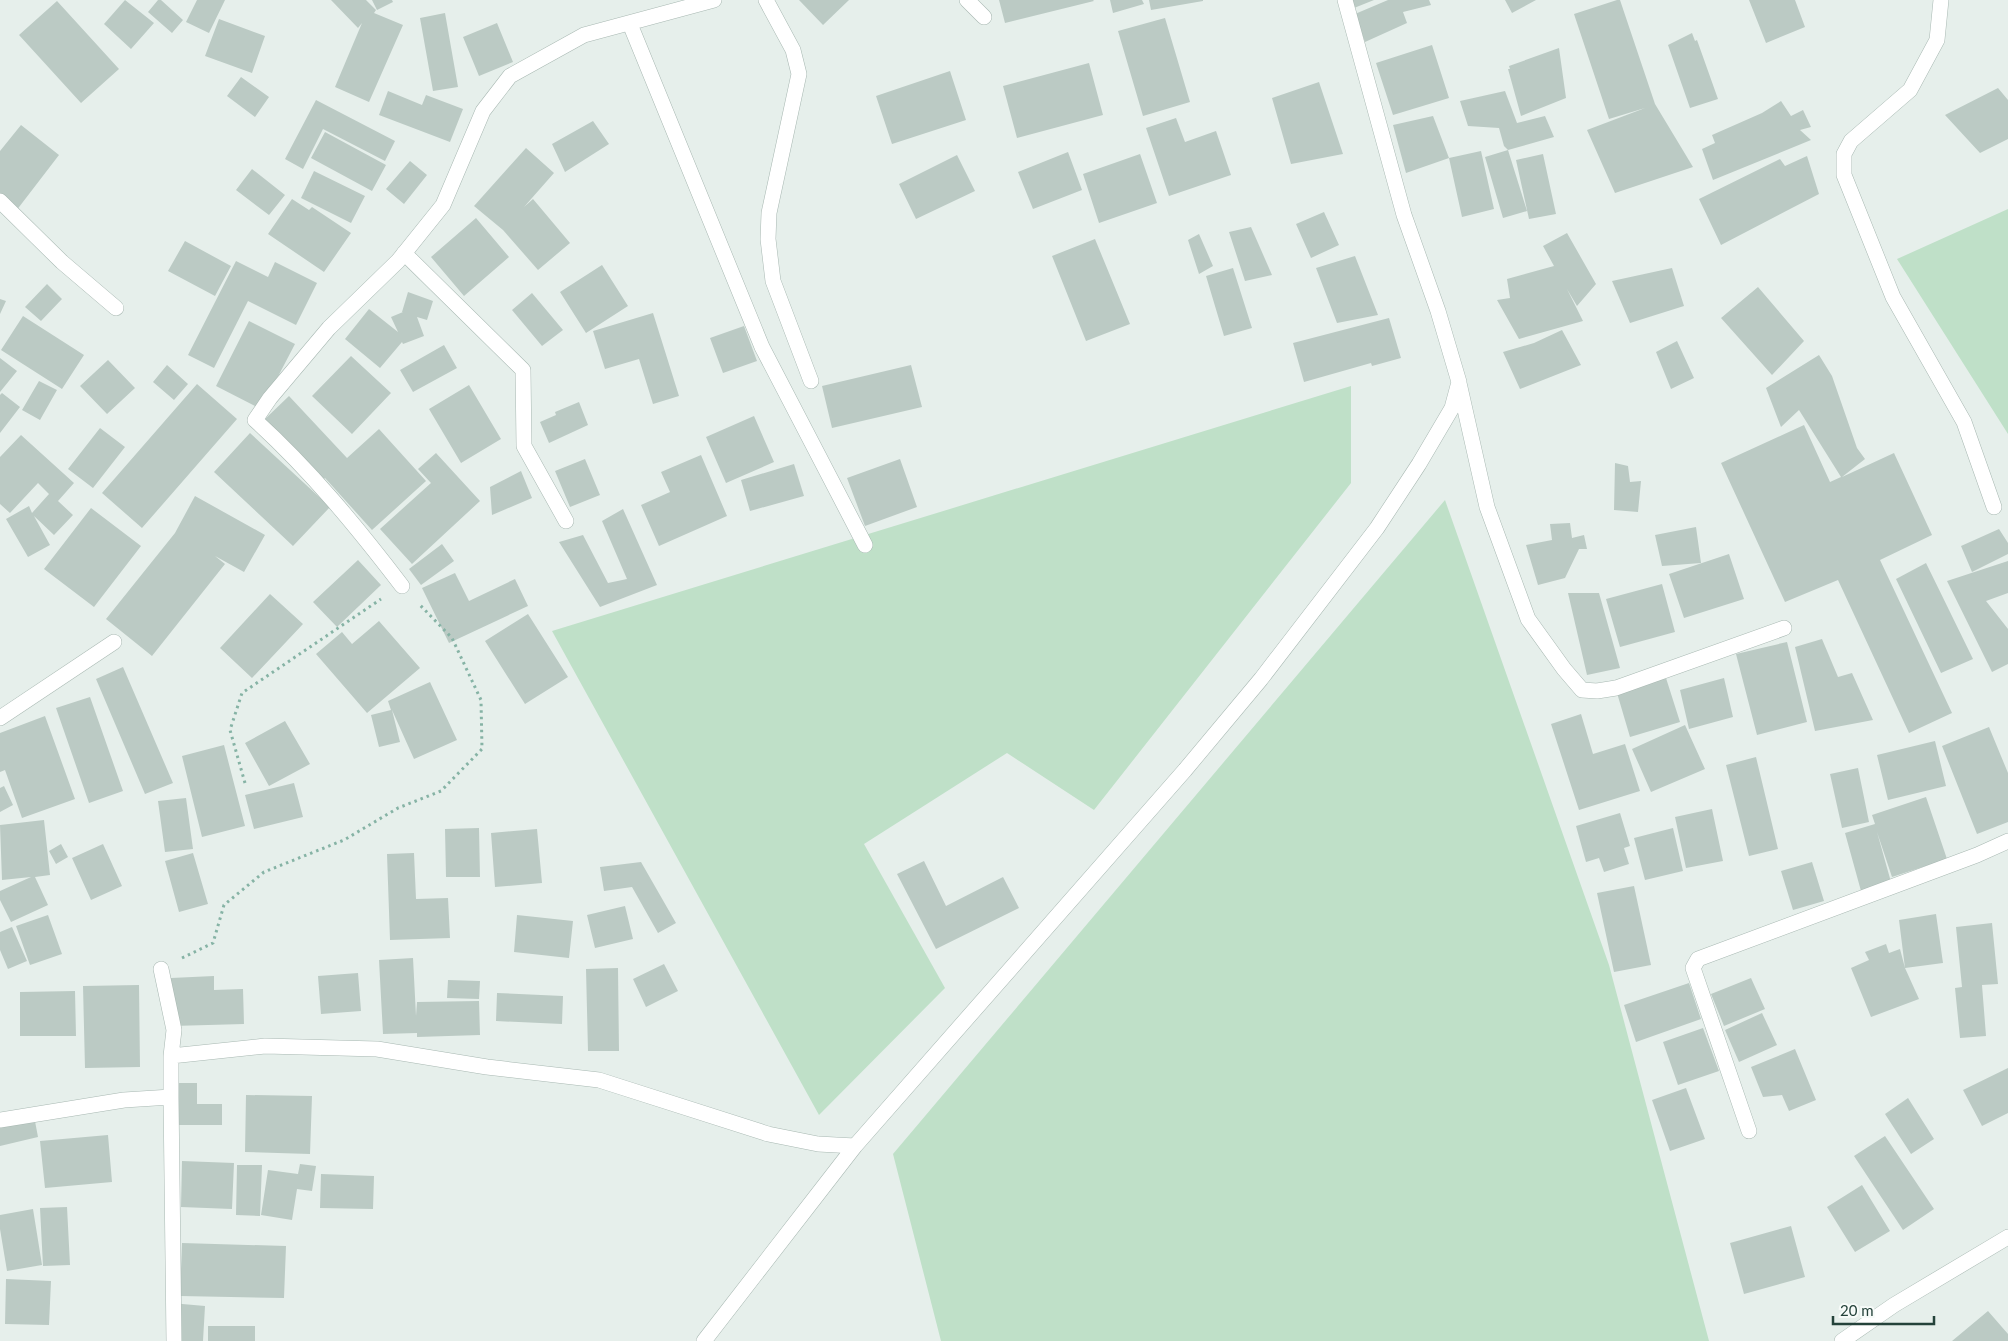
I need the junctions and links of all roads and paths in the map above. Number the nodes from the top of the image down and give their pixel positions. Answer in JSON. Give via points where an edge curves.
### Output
{"nodes":[{"id":1,"x":714,"y":0,"type":"edge"},
{"id":2,"x":766,"y":0,"type":"edge"},
{"id":3,"x":967,"y":0,"type":"edge"},
{"id":4,"x":1345,"y":0,"type":"edge"},
{"id":5,"x":1941,"y":0,"type":"edge"},
{"id":6,"x":984,"y":16,"type":"dead end"},
{"id":7,"x":630,"y":24,"type":"junction"},
{"id":8,"x":0,"y":201,"type":"edge"},
{"id":9,"x":404,"y":253,"type":"junction"},
{"id":10,"x":116,"y":308,"type":"dead end"},
{"id":11,"x":811,"y":381,"type":"dead end"},
{"id":12,"x":1459,"y":382,"type":"junction"},
{"id":13,"x":1994,"y":507,"type":"dead end"},
{"id":14,"x":566,"y":521,"type":"dead end"},
{"id":15,"x":865,"y":545,"type":"dead end"},
{"id":16,"x":402,"y":586,"type":"junction"},
{"id":17,"x":1784,"y":628,"type":"dead end"},
{"id":18,"x":114,"y":642,"type":"dead end"},
{"id":19,"x":0,"y":718,"type":"edge"},
{"id":20,"x":245,"y":783,"type":"dead end"},
{"id":21,"x":2008,"y":841,"type":"edge"},
{"id":22,"x":161,"y":969,"type":"joint"},
{"id":23,"x":171,"y":1056,"type":"junction"},
{"id":24,"x":171,"y":1097,"type":"junction"},
{"id":25,"x":0,"y":1120,"type":"edge"},
{"id":26,"x":1749,"y":1131,"type":"dead end"},
{"id":27,"x":855,"y":1146,"type":"junction"},
{"id":28,"x":2008,"y":1238,"type":"edge"},
{"id":29,"x":174,"y":1341,"type":"edge"},
{"id":30,"x":704,"y":1341,"type":"edge"},
{"id":31,"x":1842,"y":1341,"type":"edge"}],
"edges":[{"from":1,"to":7,"type":"street"},
{"from":2,"to":11,"type":"street","via":[[792,50],[799,74],[769,213],[768,239],[773,281]]},
{"from":3,"to":6,"type":"street"},
{"from":4,"to":12,"type":"street","via":[[1404,215]]},
{"from":5,"to":13,"type":"street","via":[[1937,40],[1919,74],[1910,90],[1851,141],[1844,154],[1844,175],[1893,297],[1964,422]]},
{"from":7,"to":9,"type":"street","via":[[584,36],[510,76],[484,111],[442,205]]},
{"from":7,"to":15,"type":"street","via":[[762,347]]},
{"from":8,"to":10,"type":"street","via":[[62,262]]},
{"from":9,"to":14,"type":"street","via":[[523,370],[524,446]]},
{"from":9,"to":16,"type":"street","via":[[329,328],[255,420],[290,452],[359,529]]},
{"from":12,"to":17,"type":"street","via":[[1487,507],[1528,619],[1582,690],[1616,688]]},
{"from":12,"to":27,"type":"street","via":[[1452,408],[1377,528],[1261,679]]},
{"from":16,"to":20,"type":"path","via":[[242,693],[230,730]]},
{"from":16,"to":22,"type":"path","via":[[452,638],[481,700],[482,749],[441,791],[398,808],[344,840],[264,872],[224,905],[213,943]]},
{"from":18,"to":19,"type":"street"},
{"from":21,"to":26,"type":"street","via":[[1698,959],[1693,968]]},
{"from":22,"to":23,"type":"street","via":[[174,1030]]},
{"from":23,"to":24,"type":"street"},
{"from":23,"to":27,"type":"street","via":[[265,1046],[377,1049],[487,1067],[599,1080],[768,1134],[818,1144]]},
{"from":24,"to":25,"type":"street","via":[[124,1100]]},
{"from":24,"to":29,"type":"street"},
{"from":27,"to":30,"type":"street"},
{"from":28,"to":31,"type":"street","via":[[1894,1305]]}]}
